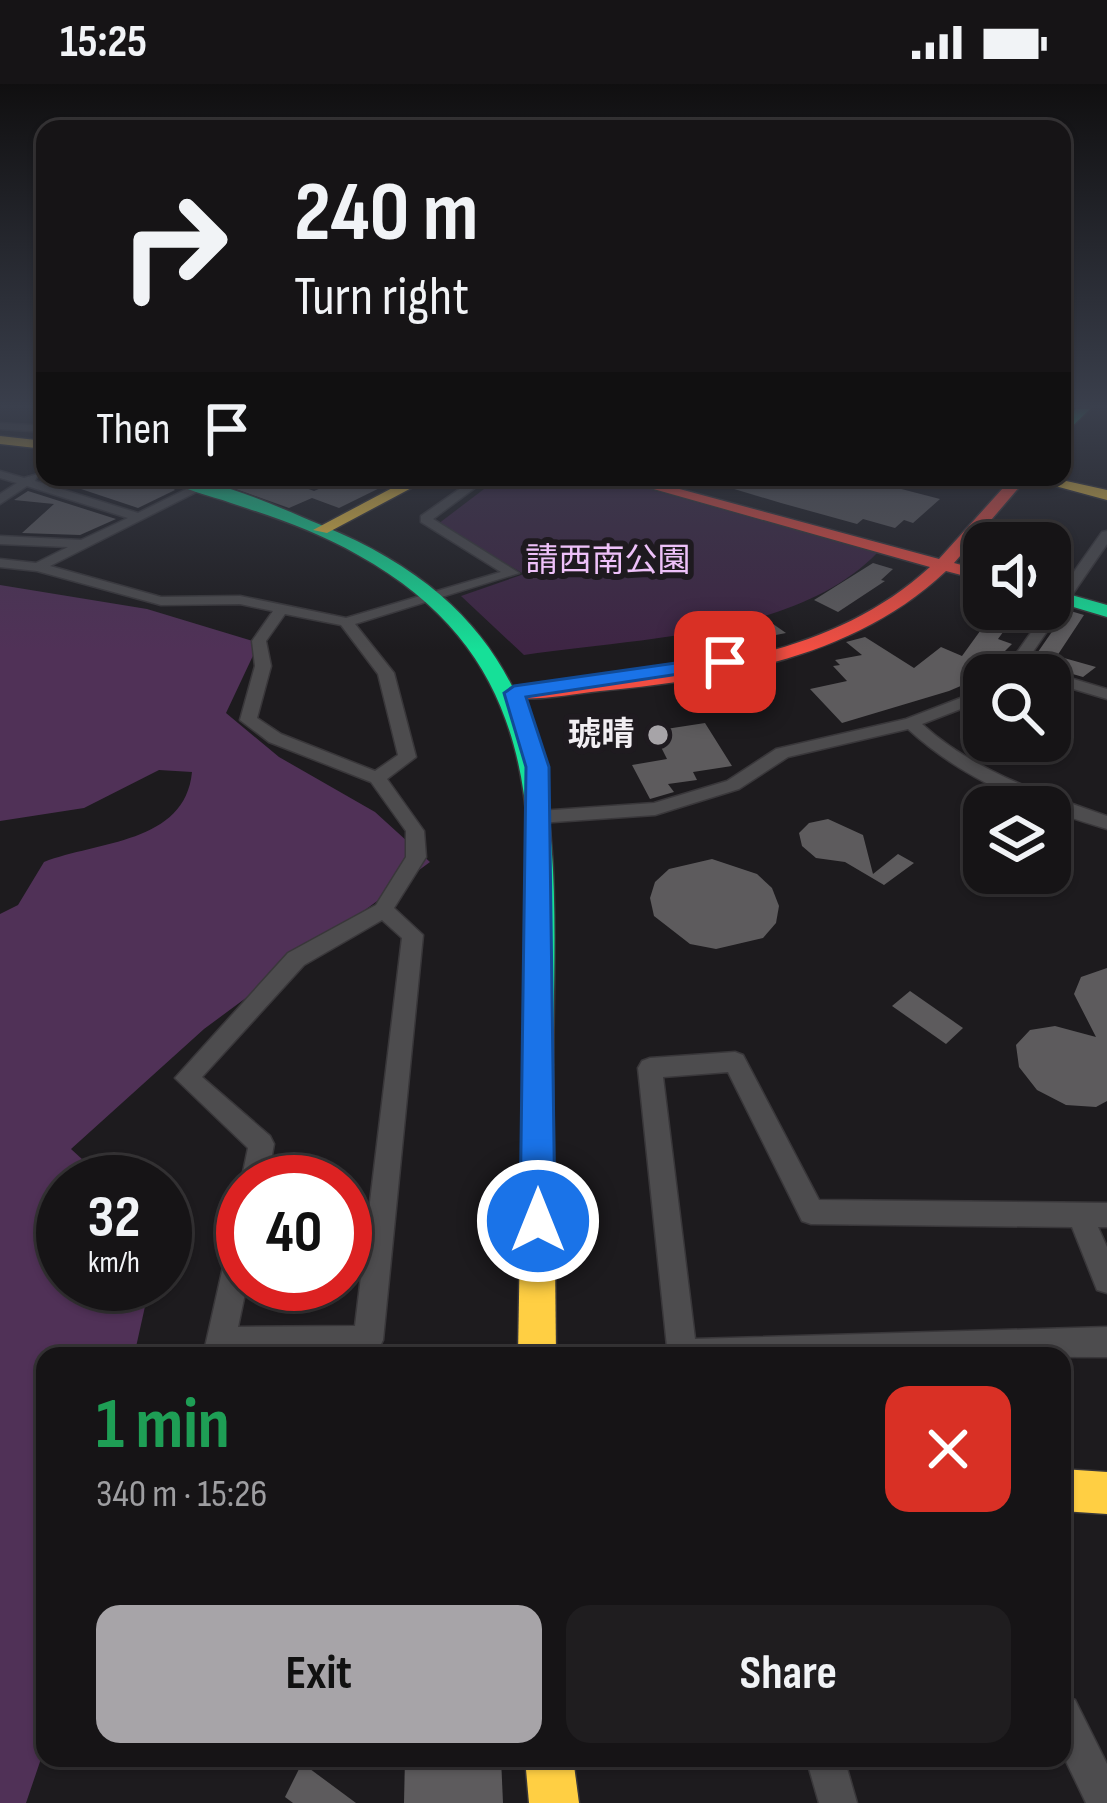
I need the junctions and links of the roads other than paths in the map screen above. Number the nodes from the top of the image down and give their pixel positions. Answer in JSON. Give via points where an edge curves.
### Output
{"nodes":[{"id":1,"x":59,"y":489,"type":"edge"},
{"id":2,"x":181,"y":489,"type":"edge"},
{"id":3,"x":219,"y":489,"type":"edge"},
{"id":4,"x":400,"y":489,"type":"edge"},
{"id":5,"x":467,"y":489,"type":"edge"},
{"id":6,"x":664,"y":489,"type":"edge"},
{"id":7,"x":1013,"y":489,"type":"edge"},
{"id":8,"x":136,"y":516,"type":"junction"},
{"id":9,"x":321,"y":530,"type":"junction"},
{"id":10,"x":1107,"y":535,"type":"edge"},
{"id":11,"x":0,"y":540,"type":"edge"},
{"id":12,"x":81,"y":544,"type":"junction"},
{"id":13,"x":0,"y":562,"type":"edge"},
{"id":14,"x":942,"y":564,"type":"junction"},
{"id":15,"x":38,"y":567,"type":"junction"},
{"id":16,"x":963,"y":570,"type":"edge"},
{"id":17,"x":1071,"y":580,"type":"edge"},
{"id":18,"x":440,"y":594,"type":"junction"},
{"id":19,"x":1071,"y":600,"type":"edge"},
{"id":20,"x":280,"y":611,"type":"junction"},
{"id":21,"x":1107,"y":611,"type":"edge"},
{"id":22,"x":346,"y":622,"type":"junction"},
{"id":23,"x":1071,"y":683,"type":"edge"},
{"id":24,"x":514,"y":693,"type":"junction"},
{"id":25,"x":1107,"y":694,"type":"edge"},
{"id":26,"x":963,"y":702,"type":"edge"},
{"id":27,"x":911,"y":723,"type":"junction"},
{"id":28,"x":377,"y":778,"type":"junction"},
{"id":29,"x":539,"y":817,"type":"junction"},
{"id":30,"x":1107,"y":823,"type":"edge"},
{"id":31,"x":382,"y":910,"type":"junction"},
{"id":32,"x":259,"y":1155,"type":"edge"},
{"id":33,"x":1094,"y":1215,"type":"edge"},
{"id":34,"x":1107,"y":1280,"type":"edge"},
{"id":35,"x":228,"y":1311,"type":"edge"},
{"id":36,"x":1107,"y":1342,"type":"edge"},
{"id":37,"x":220,"y":1347,"type":"edge"},
{"id":38,"x":253,"y":1347,"type":"edge"},
{"id":39,"x":537,"y":1347,"type":"edge"},
{"id":40,"x":681,"y":1347,"type":"edge"},
{"id":41,"x":930,"y":1347,"type":"edge"},
{"id":42,"x":1071,"y":1490,"type":"edge"},
{"id":43,"x":1107,"y":1492,"type":"edge"},
{"id":44,"x":1071,"y":1731,"type":"edge"},
{"id":45,"x":550,"y":1767,"type":"edge"},
{"id":46,"x":828,"y":1767,"type":"edge"},
{"id":47,"x":554,"y":1803,"type":"edge"},
{"id":48,"x":838,"y":1803,"type":"edge"},
{"id":49,"x":1106,"y":1803,"type":"edge"}],
"edges":[{"from":1,"to":8,"type":"street"},
{"from":2,"to":8,"type":"street"},
{"from":3,"to":9,"type":"street"},
{"from":4,"to":9,"type":"street"},
{"from":5,"to":18,"type":"street","via":[[425,520],[512,573]]},
{"from":6,"to":14,"type":"street"},
{"from":7,"to":14,"type":"street"},
{"from":8,"to":12,"type":"street"},
{"from":9,"to":18,"type":"street"},
{"from":10,"to":17,"type":"street"},
{"from":11,"to":12,"type":"street"},
{"from":12,"to":15,"type":"street"},
{"from":13,"to":15,"type":"street"},
{"from":14,"to":16,"type":"street"},
{"from":14,"to":24,"type":"street","via":[[890,607],[820,639],[725,662]]},
{"from":15,"to":20,"type":"street","via":[[161,601],[241,599]]},
{"from":18,"to":22,"type":"street"},
{"from":18,"to":24,"type":"street","via":[[470,623]]},
{"from":19,"to":21,"type":"street"},
{"from":20,"to":22,"type":"street"},
{"from":20,"to":28,"type":"street","via":[[259,641],[263,666],[248,720]]},
{"from":22,"to":28,"type":"street","via":[[386,673],[406,758]]},
{"from":23,"to":25,"type":"street"},
{"from":24,"to":29,"type":"street","via":[[537,767]]},
{"from":26,"to":27,"type":"street"},
{"from":27,"to":29,"type":"street","via":[[782,753],[733,785],[655,809]]},
{"from":27,"to":30,"type":"street","via":[[978,774]]},
{"from":28,"to":31,"type":"street","via":[[415,831],[416,857]]},
{"from":29,"to":39,"type":"street"},
{"from":31,"to":32,"type":"street","via":[[296,959],[187,1078],[261,1144]]},
{"from":31,"to":38,"type":"street","via":[[413,935],[368,1340]]},
{"from":33,"to":34,"type":"street"},
{"from":33,"to":40,"type":"street","via":[[811,1212],[735,1062],[650,1068]]},
{"from":35,"to":37,"type":"street"},
{"from":36,"to":41,"type":"street"},
{"from":42,"to":43,"type":"street"},
{"from":44,"to":49,"type":"street"},
{"from":45,"to":47,"type":"street"},
{"from":46,"to":48,"type":"street"}]}
